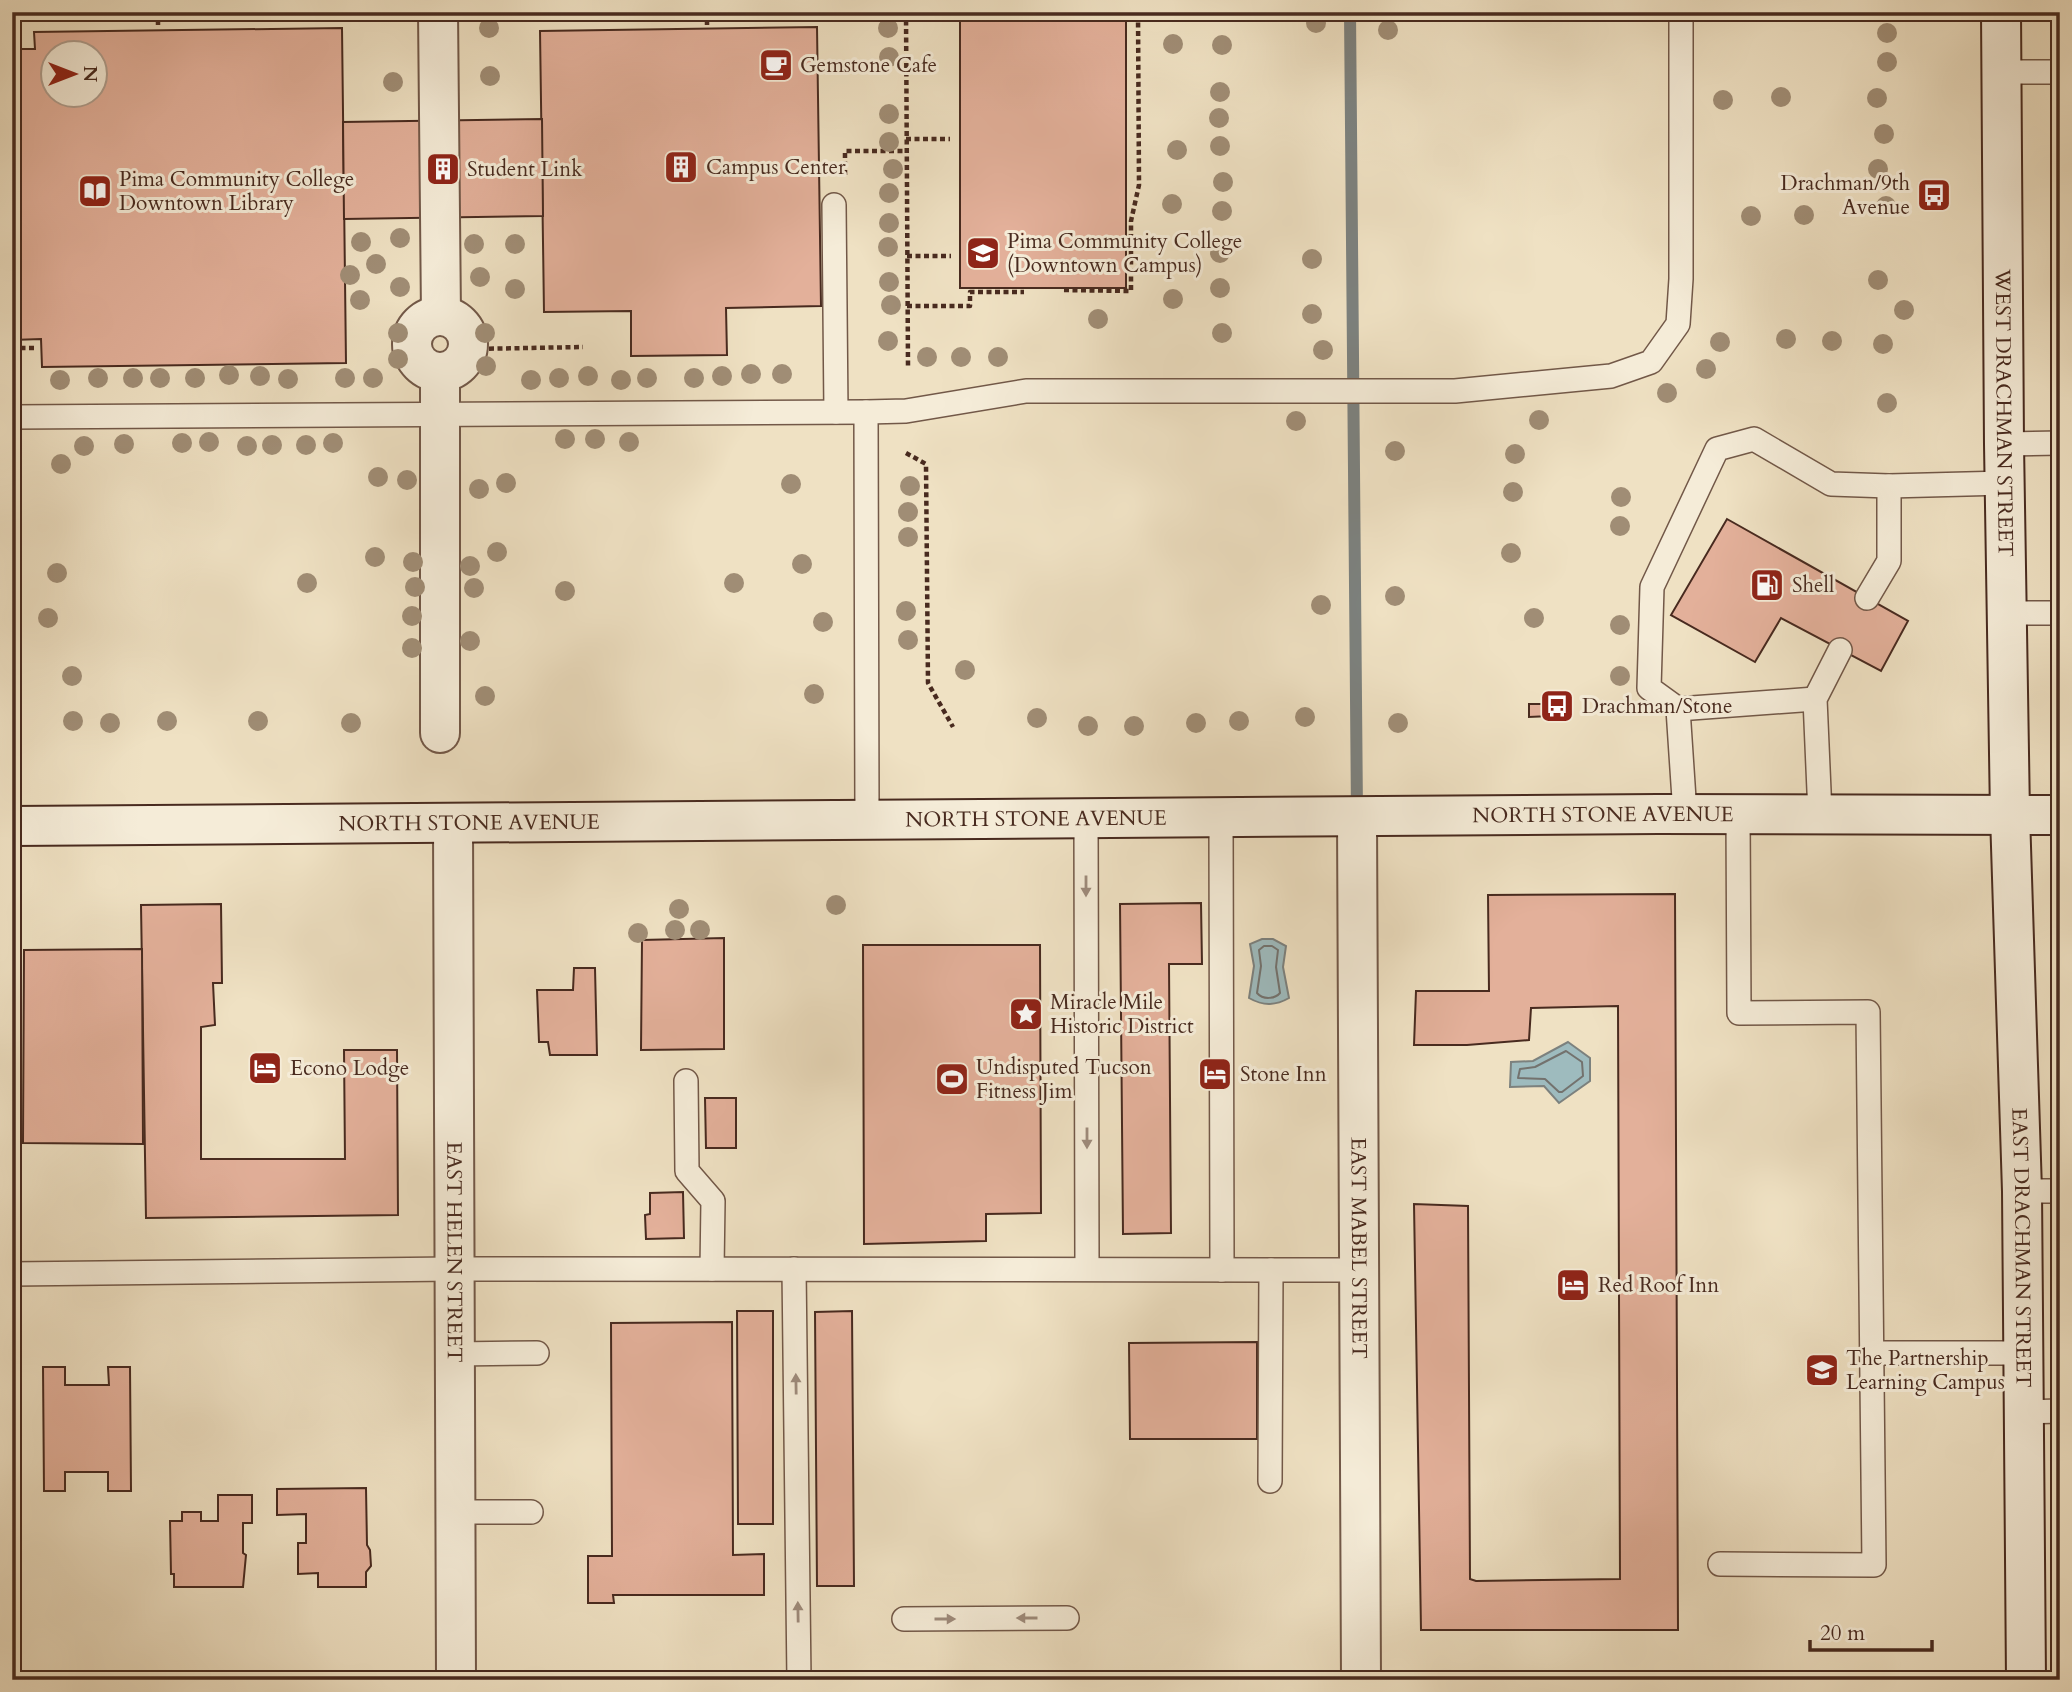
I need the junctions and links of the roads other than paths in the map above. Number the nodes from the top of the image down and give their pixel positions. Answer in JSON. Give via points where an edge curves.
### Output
{"nodes":[{"id":1,"x":438,"y":12,"type":"edge"},
{"id":2,"x":1681,"y":12,"type":"edge"},
{"id":3,"x":2001,"y":12,"type":"edge"},
{"id":4,"x":2001,"y":72,"type":"junction"},
{"id":5,"x":2060,"y":72,"type":"edge"},
{"id":6,"x":834,"y":205,"type":"road end"},
{"id":7,"x":441,"y":316,"type":"junction"},
{"id":8,"x":454,"y":361,"type":"junction"},
{"id":9,"x":836,"y":412,"type":"junction"},
{"id":10,"x":866,"y":412,"type":"junction"},
{"id":11,"x":440,"y":415,"type":"junction"},
{"id":12,"x":12,"y":417,"type":"edge"},
{"id":13,"x":2060,"y":443,"type":"edge"},
{"id":14,"x":2004,"y":444,"type":"junction"},
{"id":15,"x":2005,"y":483,"type":"junction"},
{"id":16,"x":1889,"y":486,"type":"junction"},
{"id":17,"x":1867,"y":598,"type":"dead end"},
{"id":18,"x":2007,"y":613,"type":"junction"},
{"id":19,"x":2060,"y":613,"type":"edge"},
{"id":20,"x":1840,"y":650,"type":"dead end"},
{"id":21,"x":1815,"y":699,"type":"junction"},
{"id":22,"x":1678,"y":709,"type":"junction"},
{"id":23,"x":440,"y":733,"type":"dead end"},
{"id":24,"x":1685,"y":814,"type":"junction"},
{"id":25,"x":1738,"y":814,"type":"junction"},
{"id":26,"x":1820,"y":814,"type":"junction"},
{"id":27,"x":2010,"y":815,"type":"junction"},
{"id":28,"x":2060,"y":815,"type":"edge"},
{"id":29,"x":1086,"y":818,"type":"junction"},
{"id":30,"x":1221,"y":818,"type":"junction"},
{"id":31,"x":1357,"y":818,"type":"junction"},
{"id":32,"x":867,"y":820,"type":"junction"},
{"id":33,"x":453,"y":823,"type":"junction"},
{"id":34,"x":12,"y":825,"type":"edge"},
{"id":35,"x":686,"y":1081,"type":"dead end"},
{"id":36,"x":2022,"y":1191,"type":"junction"},
{"id":37,"x":2060,"y":1191,"type":"edge"},
{"id":38,"x":453,"y":1269,"type":"junction"},
{"id":39,"x":712,"y":1269,"type":"junction"},
{"id":40,"x":794,"y":1269,"type":"junction"},
{"id":41,"x":1087,"y":1269,"type":"junction"},
{"id":42,"x":1222,"y":1270,"type":"junction"},
{"id":43,"x":1271,"y":1270,"type":"junction"},
{"id":44,"x":1359,"y":1270,"type":"junction"},
{"id":45,"x":12,"y":1274,"type":"edge"},
{"id":46,"x":537,"y":1353,"type":"dead end"},
{"id":47,"x":1872,"y":1353,"type":"junction"},
{"id":48,"x":2023,"y":1353,"type":"junction"},
{"id":49,"x":454,"y":1354,"type":"junction"},
{"id":50,"x":2041,"y":1412,"type":"edge"},
{"id":51,"x":1270,"y":1481,"type":"dead end"},
{"id":52,"x":531,"y":1511,"type":"dead end"},
{"id":53,"x":455,"y":1512,"type":"junction"},
{"id":54,"x":1720,"y":1564,"type":"dead end"},
{"id":55,"x":1067,"y":1618,"type":"dead end"},
{"id":56,"x":904,"y":1619,"type":"dead end"},
{"id":57,"x":456,"y":1680,"type":"edge"},
{"id":58,"x":799,"y":1680,"type":"edge"},
{"id":59,"x":1362,"y":1680,"type":"edge"},
{"id":60,"x":2026,"y":1680,"type":"edge"}],
"edges":[{"from":1,"to":7,"type":"street"},
{"from":2,"to":10,"type":"lane","via":[[1678,324],[1651,362],[1611,376],[1455,391],[1026,391],[906,411]]},
{"from":3,"to":4,"type":"street","name":"WEST DRACHMAN STREET"},
{"from":4,"to":5,"type":"lane"},
{"from":4,"to":14,"type":"street","name":"WEST DRACHMAN STREET"},
{"from":6,"to":9,"type":"lane"},
{"from":7,"to":8,"type":"street","via":[[459,323],[468,340]]},
{"from":7,"to":8,"type":"street","via":[[417,327],[412,344],[424,368]]},
{"from":8,"to":11,"type":"street"},
{"from":9,"to":10,"type":"lane"},
{"from":9,"to":11,"type":"lane"},
{"from":10,"to":32,"type":"lane"},
{"from":11,"to":12,"type":"lane"},
{"from":11,"to":23,"type":"street"},
{"from":13,"to":14,"type":"lane"},
{"from":14,"to":15,"type":"street","name":"WEST DRACHMAN STREET"},
{"from":15,"to":16,"type":"lane"},
{"from":15,"to":18,"type":"street","name":"WEST DRACHMAN STREET"},
{"from":16,"to":17,"type":"lane","via":[[1889,561]]},
{"from":16,"to":22,"type":"lane","via":[[1831,484],[1754,439],[1717,449],[1652,587],[1649,688]]},
{"from":18,"to":19,"type":"lane"},
{"from":18,"to":27,"type":"street","name":"WEST DRACHMAN STREET"},
{"from":20,"to":21,"type":"lane"},
{"from":21,"to":22,"type":"lane"},
{"from":21,"to":26,"type":"lane"},
{"from":22,"to":24,"type":"lane"},
{"from":24,"to":25,"type":"street","name":"NORTH STONE AVENUE"},
{"from":24,"to":31,"type":"street","name":"NORTH STONE AVENUE"},
{"from":25,"to":26,"type":"street","name":"NORTH STONE AVENUE"},
{"from":25,"to":47,"type":"lane","via":[[1739,1013],[1868,1012]]},
{"from":26,"to":27,"type":"street","name":"NORTH STONE AVENUE"},
{"from":27,"to":28,"type":"street","name":"NORTH STONE AVENUE"},
{"from":27,"to":36,"type":"street","name":"EAST DRACHMAN STREET"},
{"from":29,"to":30,"type":"street","name":"NORTH STONE AVENUE"},
{"from":29,"to":32,"type":"street","name":"NORTH STONE AVENUE"},
{"from":29,"to":41,"type":"lane","one_way":true},
{"from":30,"to":31,"type":"street","name":"NORTH STONE AVENUE"},
{"from":30,"to":42,"type":"lane"},
{"from":31,"to":44,"type":"street","name":"EAST MABEL STREET"},
{"from":32,"to":33,"type":"street","name":"NORTH STONE AVENUE"},
{"from":33,"to":34,"type":"street","name":"NORTH STONE AVENUE"},
{"from":33,"to":38,"type":"street","name":"EAST HELEN STREET"},
{"from":35,"to":39,"type":"lane","via":[[687,1171],[713,1202]]},
{"from":36,"to":37,"type":"lane"},
{"from":36,"to":48,"type":"street","name":"EAST DRACHMAN STREET"},
{"from":38,"to":39,"type":"lane"},
{"from":38,"to":45,"type":"lane"},
{"from":38,"to":49,"type":"street","name":"EAST HELEN STREET"},
{"from":39,"to":40,"type":"lane"},
{"from":40,"to":41,"type":"lane"},
{"from":58,"to":40,"type":"lane","one_way":true},
{"from":41,"to":42,"type":"lane"},
{"from":42,"to":43,"type":"lane"},
{"from":43,"to":44,"type":"lane"},
{"from":43,"to":51,"type":"lane"},
{"from":44,"to":59,"type":"street","name":"EAST MABEL STREET"},
{"from":46,"to":49,"type":"lane"},
{"from":47,"to":48,"type":"lane"},
{"from":47,"to":54,"type":"lane","via":[[1874,1565]]},
{"from":48,"to":50,"type":"street","name":"EAST DRACHMAN STREET"},
{"from":49,"to":53,"type":"street","name":"EAST HELEN STREET"},
{"from":50,"to":60,"type":"street","name":"EAST DRACHMAN STREET"},
{"from":52,"to":53,"type":"lane"},
{"from":53,"to":57,"type":"street","name":"EAST HELEN STREET"},
{"from":55,"to":56,"type":"lane"}]}
